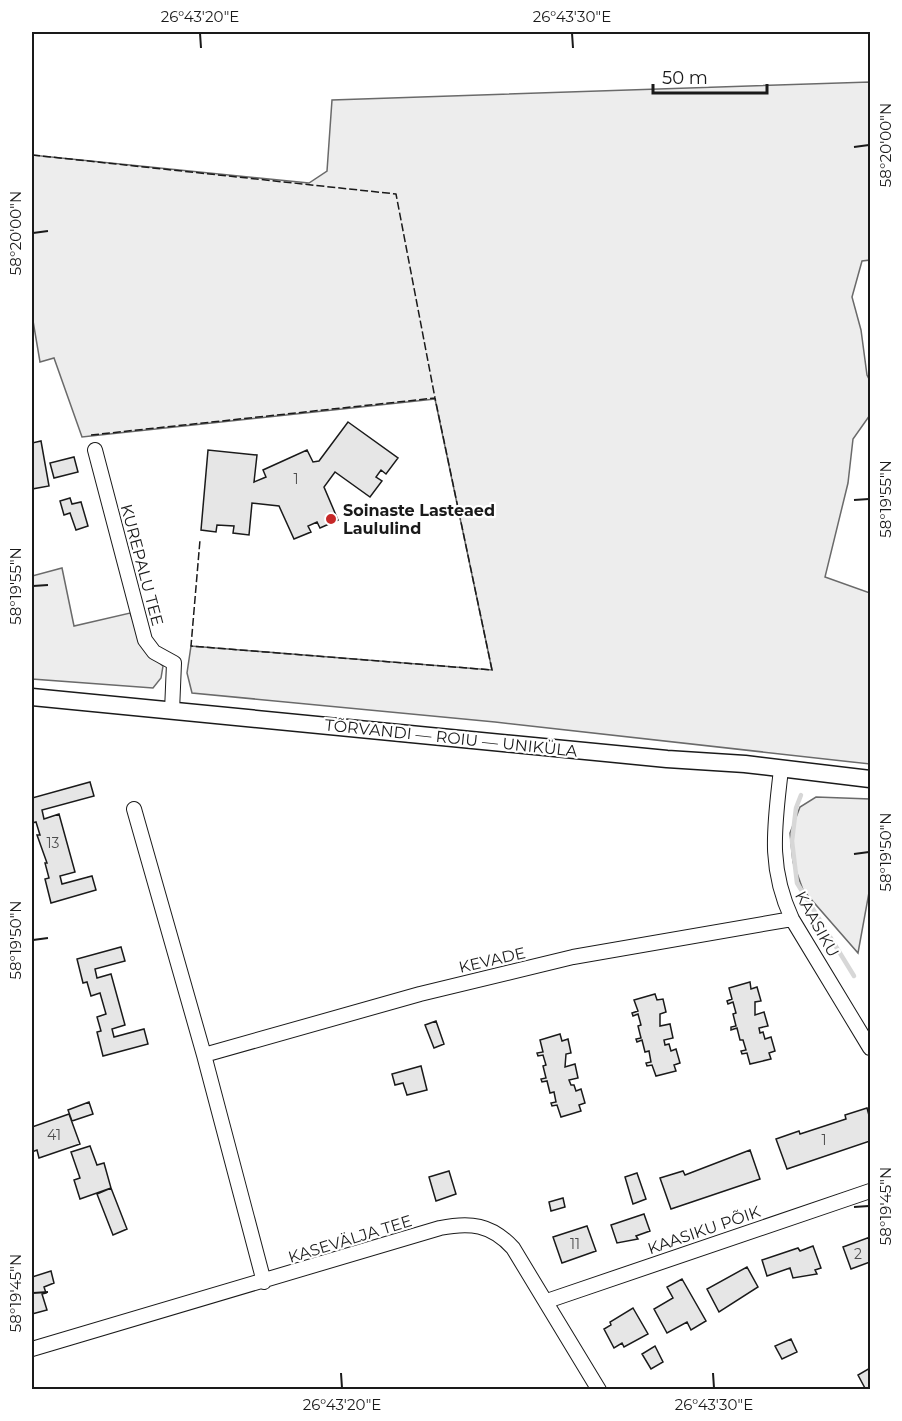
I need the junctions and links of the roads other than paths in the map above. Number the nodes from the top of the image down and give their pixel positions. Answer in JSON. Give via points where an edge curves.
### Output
{"nodes":[{"id":1,"x":95,"y":450,"type":"dead end"},
{"id":2,"x":32,"y":697,"type":"edge"},
{"id":3,"x":172,"y":711,"type":"junction"},
{"id":4,"x":781,"y":769,"type":"junction"},
{"id":5,"x":870,"y":779,"type":"edge"},
{"id":6,"x":134,"y":809,"type":"dead end"},
{"id":7,"x":792,"y":919,"type":"junction"},
{"id":8,"x":870,"y":1048,"type":"edge"},
{"id":9,"x":204,"y":1055,"type":"junction"},
{"id":10,"x":870,"y":1191,"type":"edge"},
{"id":11,"x":264,"y":1282,"type":"junction"},
{"id":12,"x":547,"y":1301,"type":"junction"},
{"id":13,"x":32,"y":1349,"type":"edge"},
{"id":14,"x":600,"y":1389,"type":"edge"}],
"edges":[{"from":1,"to":3,"type":"street","name":"KUREPALU TEE","via":[[145,640],[154,652],[174,663]]},
{"from":2,"to":3,"type":"street","name":"TÕRVANDI — ROIU — UNIKÜLA"},
{"from":3,"to":4,"type":"street","name":"TÕRVANDI — ROIU — UNIKÜLA"},
{"from":4,"to":5,"type":"street","name":"TÕRVANDI — ROIU — UNIKÜLA"},
{"from":4,"to":7,"type":"street","name":"KAASIKU","via":[[775,869]]},
{"from":6,"to":9,"type":"street"},
{"from":7,"to":8,"type":"street","name":"KAASIKU"},
{"from":7,"to":9,"type":"street","name":"KEVADE","via":[[573,957],[420,994]]},
{"from":9,"to":11,"type":"street"},
{"from":10,"to":12,"type":"street","name":"KAASIKU PÕIK"},
{"from":11,"to":12,"type":"street","name":"KASEVÄLJA TEE","via":[[440,1228],[473,1224],[494,1231],[509,1243]]},
{"from":11,"to":13,"type":"street","name":"KASEVÄLJA TEE"},
{"from":12,"to":14,"type":"street","name":"KASEVÄLJA TEE"}]}
